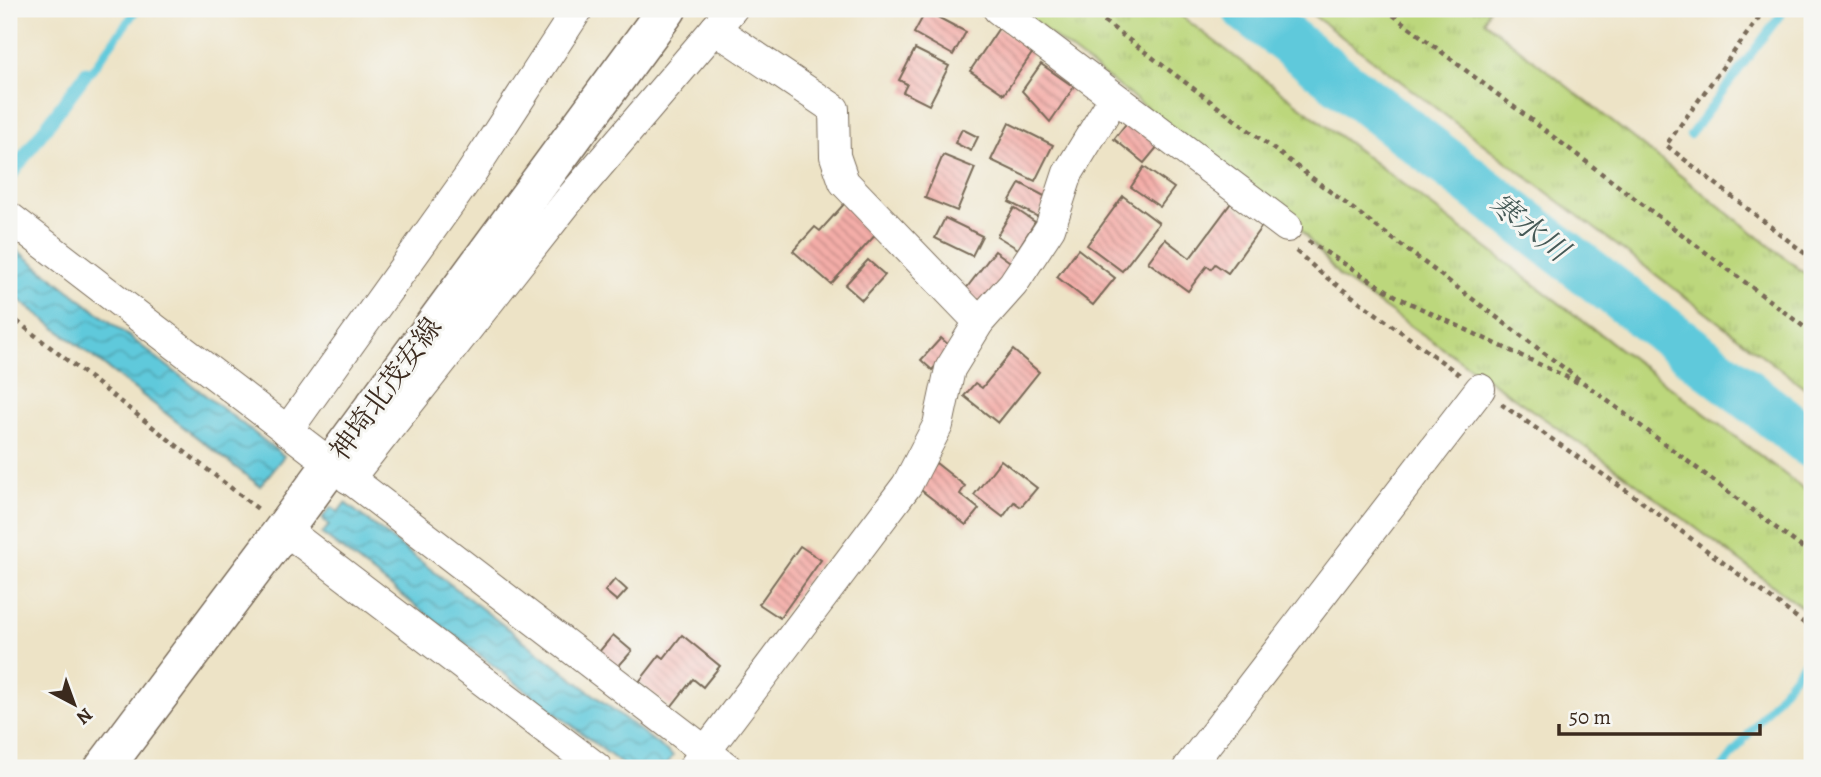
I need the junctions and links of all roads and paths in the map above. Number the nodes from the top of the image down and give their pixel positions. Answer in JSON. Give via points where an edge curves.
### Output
{"nodes":[{"id":1,"x":578,"y":9,"type":"edge"},
{"id":2,"x":667,"y":9,"type":"edge"},
{"id":3,"x":998,"y":9,"type":"edge"},
{"id":4,"x":1088,"y":9,"type":"edge"},
{"id":5,"x":1385,"y":9,"type":"edge"},
{"id":6,"x":1765,"y":9,"type":"edge"},
{"id":7,"x":724,"y":19,"type":"edge"},
{"id":8,"x":1114,"y":98,"type":"junction"},
{"id":9,"x":9,"y":217,"type":"edge"},
{"id":10,"x":1287,"y":227,"type":"junction"},
{"id":11,"x":1812,"y":259,"type":"edge"},
{"id":12,"x":9,"y":315,"type":"edge"},
{"id":13,"x":979,"y":322,"type":"junction"},
{"id":14,"x":1812,"y":333,"type":"edge"},
{"id":15,"x":1589,"y":388,"type":"junction"},
{"id":16,"x":1480,"y":389,"type":"junction"},
{"id":17,"x":288,"y":431,"type":"junction"},
{"id":18,"x":340,"y":471,"type":"junction"},
{"id":19,"x":284,"y":529,"type":"junction"},
{"id":20,"x":1812,"y":555,"type":"edge"},
{"id":21,"x":1812,"y":629,"type":"edge"},
{"id":22,"x":709,"y":763,"type":"edge"},
{"id":23,"x":104,"y":768,"type":"edge"},
{"id":24,"x":597,"y":768,"type":"edge"},
{"id":25,"x":1188,"y":768,"type":"edge"}],
"edges":[{"from":1,"to":17,"type":"street","via":[[468,178]]},
{"from":2,"to":18,"type":"main road","name":"神埼北茂安線"},
{"from":3,"to":8,"type":"street"},
{"from":4,"to":15,"type":"path"},
{"from":5,"to":14,"type":"path"},
{"from":6,"to":11,"type":"path","via":[[1666,145]]},
{"from":7,"to":13,"type":"street","via":[[834,109],[835,156],[844,182]]},
{"from":7,"to":18,"type":"street"},
{"from":8,"to":10,"type":"street"},
{"from":8,"to":13,"type":"street","via":[[1068,173],[1050,228],[1013,284]]},
{"from":9,"to":17,"type":"street"},
{"from":10,"to":15,"type":"path","via":[[1399,298]]},
{"from":10,"to":16,"type":"path","via":[[1294,250],[1323,275]]},
{"from":12,"to":19,"type":"path"},
{"from":13,"to":22,"type":"street","via":[[950,369],[937,425],[907,485]]},
{"from":15,"to":20,"type":"path"},
{"from":16,"to":21,"type":"path","via":[[1634,496]]},
{"from":16,"to":25,"type":"street"},
{"from":17,"to":18,"type":"street"},
{"from":18,"to":19,"type":"main road","name":"神埼北茂安線"},
{"from":18,"to":22,"type":"street"},
{"from":19,"to":23,"type":"main road","name":"神埼北茂安線"},
{"from":19,"to":24,"type":"street"}]}
